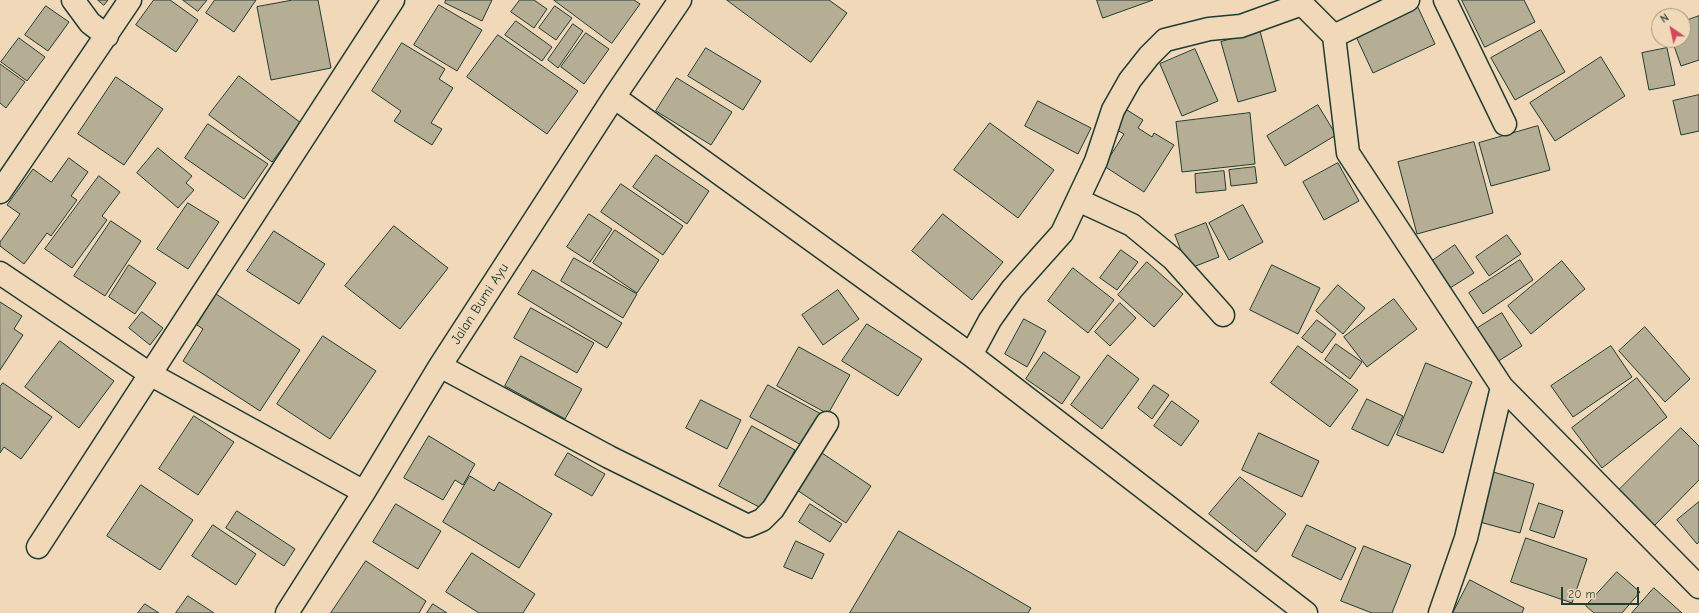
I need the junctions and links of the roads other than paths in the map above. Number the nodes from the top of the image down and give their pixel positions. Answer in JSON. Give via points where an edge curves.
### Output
{"nodes":[{"id":1,"x":73,"y":0,"type":"edge"},
{"id":2,"x":130,"y":0,"type":"edge"},
{"id":3,"x":393,"y":0,"type":"edge"},
{"id":4,"x":1408,"y":0,"type":"edge"},
{"id":5,"x":1445,"y":0,"type":"edge"},
{"id":6,"x":678,"y":1,"type":"edge"},
{"id":7,"x":1301,"y":2,"type":"edge"},
{"id":8,"x":107,"y":36,"type":"junction"},
{"id":9,"x":1334,"y":36,"type":"junction"},
{"id":10,"x":614,"y":97,"type":"junction"},
{"id":11,"x":1505,"y":124,"type":"dead end"},
{"id":12,"x":0,"y":192,"type":"edge"},
{"id":13,"x":1078,"y":200,"type":"junction"},
{"id":14,"x":0,"y":273,"type":"edge"},
{"id":15,"x":1223,"y":315,"type":"dead end"},
{"id":16,"x":971,"y":355,"type":"junction"},
{"id":17,"x":440,"y":366,"type":"junction"},
{"id":18,"x":150,"y":374,"type":"junction"},
{"id":19,"x":1502,"y":387,"type":"junction"},
{"id":20,"x":827,"y":423,"type":"dead end"},
{"id":21,"x":364,"y":492,"type":"junction"},
{"id":22,"x":38,"y":547,"type":"dead end"},
{"id":23,"x":1699,"y":587,"type":"edge"},
{"id":24,"x":287,"y":613,"type":"edge"},
{"id":25,"x":1306,"y":613,"type":"edge"},
{"id":26,"x":1440,"y":613,"type":"edge"}],
"edges":[{"from":1,"to":8,"type":"street","via":[[90,23]]},
{"from":2,"to":8,"type":"street"},
{"from":3,"to":18,"type":"street"},
{"from":4,"to":9,"type":"street"},
{"from":5,"to":11,"type":"street"},
{"from":6,"to":10,"type":"street","name":"Jalan Bumi Ayu"},
{"from":7,"to":9,"type":"street"},
{"from":7,"to":13,"type":"street","via":[[1241,26],[1209,29],[1165,40],[1148,56],[1130,80],[1113,110],[1096,161]]},
{"from":8,"to":12,"type":"street"},
{"from":9,"to":19,"type":"street","via":[[1348,153]]},
{"from":10,"to":16,"type":"street"},
{"from":10,"to":17,"type":"street","name":"Jalan Bumi Ayu"},
{"from":13,"to":15,"type":"street","via":[[1132,226],[1174,259]]},
{"from":13,"to":16,"type":"street","via":[[1062,233],[1012,289],[990,320]]},
{"from":14,"to":18,"type":"street"},
{"from":16,"to":25,"type":"street"},
{"from":17,"to":20,"type":"street","via":[[609,457],[748,526],[762,520],[773,509]]},
{"from":17,"to":21,"type":"street","name":"Jalan Bumi Ayu"},
{"from":18,"to":21,"type":"street"},
{"from":18,"to":22,"type":"street"},
{"from":19,"to":23,"type":"street"},
{"from":19,"to":26,"type":"street","via":[[1466,538]]},
{"from":21,"to":24,"type":"street","name":"Jalan Bumi Ayu"}]}
